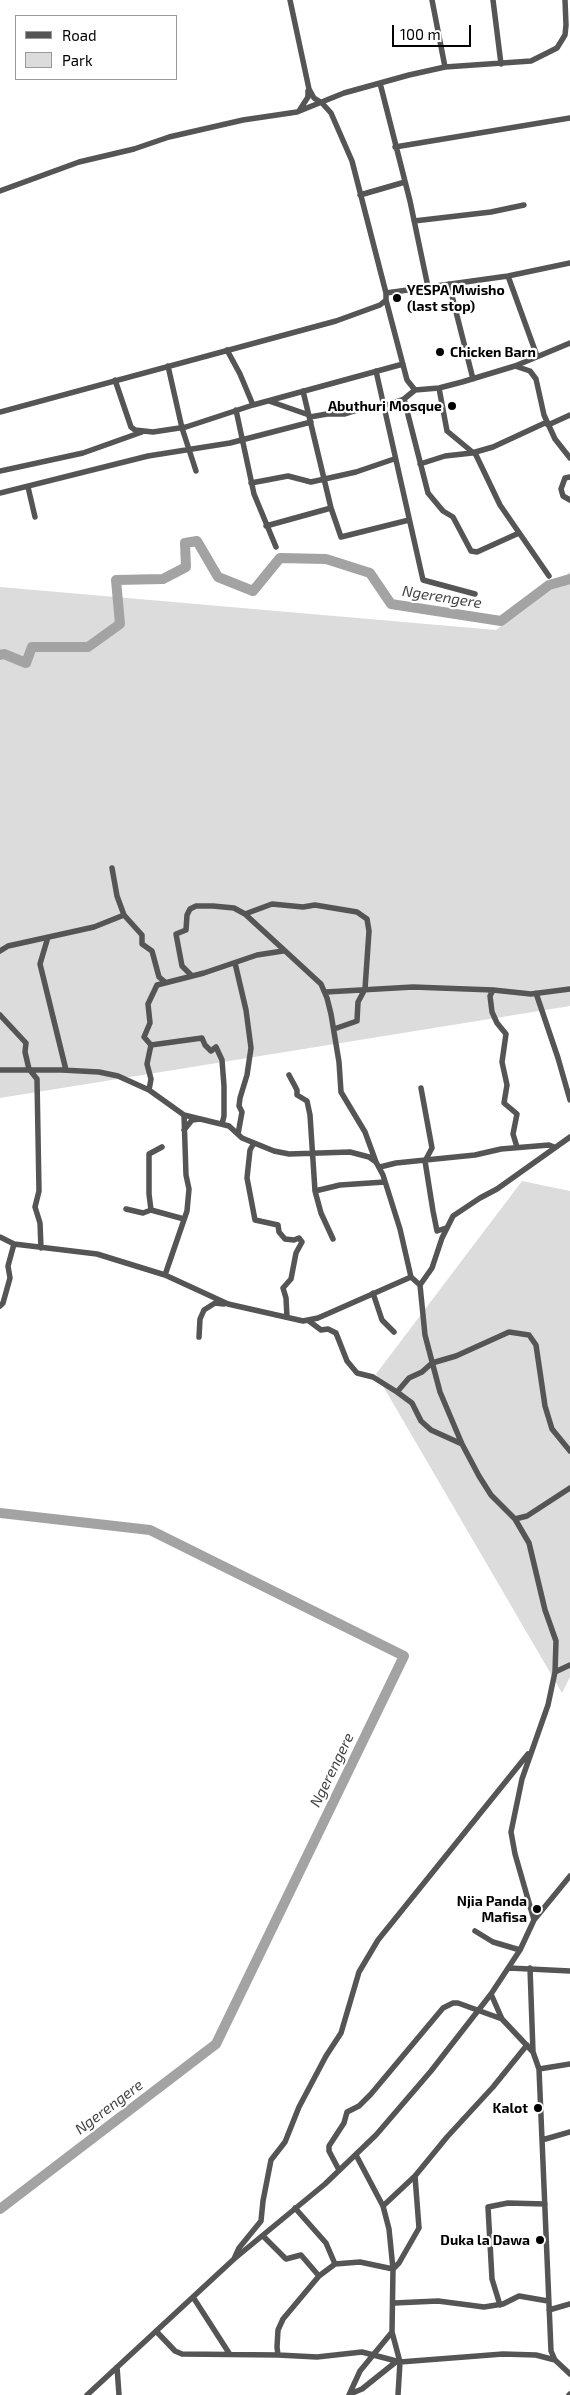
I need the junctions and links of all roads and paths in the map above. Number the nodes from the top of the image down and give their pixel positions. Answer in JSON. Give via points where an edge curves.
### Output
{"nodes":[{"id":1,"x":290,"y":0,"type":"edge"},
{"id":2,"x":432,"y":0,"type":"edge"},
{"id":3,"x":494,"y":0,"type":"edge"},
{"id":4,"x":565,"y":0,"type":"edge"},
{"id":5,"x":568,"y":14,"type":"edge"},
{"id":6,"x":501,"y":64,"type":"junction"},
{"id":7,"x":445,"y":67,"type":"junction"},
{"id":8,"x":380,"y":83,"type":"junction"},
{"id":9,"x":309,"y":89,"type":"junction"},
{"id":10,"x":322,"y":102,"type":"junction"},
{"id":11,"x":297,"y":112,"type":"junction"},
{"id":12,"x":570,"y":118,"type":"edge"},
{"id":13,"x":395,"y":147,"type":"junction"},
{"id":14,"x":405,"y":182,"type":"junction"},
{"id":15,"x":0,"y":191,"type":"edge"},
{"id":16,"x":360,"y":195,"type":"junction"},
{"id":17,"x":524,"y":205,"type":"dead end"},
{"id":18,"x":414,"y":221,"type":"junction"},
{"id":19,"x":570,"y":263,"type":"edge"},
{"id":20,"x":508,"y":276,"type":"junction"},
{"id":21,"x":449,"y":284,"type":"junction"},
{"id":22,"x":428,"y":286,"type":"junction"},
{"id":23,"x":386,"y":292,"type":"junction"},
{"id":24,"x":386,"y":300,"type":"junction"},
{"id":25,"x":569,"y":345,"type":"edge"},
{"id":26,"x":227,"y":350,"type":"junction"},
{"id":27,"x":537,"y":356,"type":"junction"},
{"id":28,"x":403,"y":364,"type":"junction"},
{"id":29,"x":168,"y":366,"type":"junction"},
{"id":30,"x":515,"y":366,"type":"junction"},
{"id":31,"x":376,"y":371,"type":"junction"},
{"id":32,"x":473,"y":379,"type":"junction"},
{"id":33,"x":115,"y":380,"type":"junction"},
{"id":34,"x":439,"y":388,"type":"junction"},
{"id":35,"x":415,"y":390,"type":"junction"},
{"id":36,"x":303,"y":391,"type":"junction"},
{"id":37,"x":404,"y":399,"type":"junction"},
{"id":38,"x":269,"y":401,"type":"junction"},
{"id":39,"x":253,"y":405,"type":"junction"},
{"id":40,"x":383,"y":406,"type":"junction"},
{"id":41,"x":236,"y":410,"type":"junction"},
{"id":42,"x":0,"y":412,"type":"edge"},
{"id":43,"x":570,"y":415,"type":"edge"},
{"id":44,"x":310,"y":418,"type":"junction"},
{"id":45,"x":547,"y":424,"type":"junction"},
{"id":46,"x":182,"y":428,"type":"junction"},
{"id":47,"x":144,"y":431,"type":"junction"},
{"id":48,"x":243,"y":440,"type":"junction"},
{"id":49,"x":188,"y":450,"type":"junction"},
{"id":50,"x":472,"y":453,"type":"junction"},
{"id":51,"x":569,"y":455,"type":"edge"},
{"id":52,"x":394,"y":459,"type":"junction"},
{"id":53,"x":420,"y":464,"type":"junction"},
{"id":54,"x":0,"y":471,"type":"edge"},
{"id":55,"x":196,"y":471,"type":"dead end"},
{"id":56,"x":570,"y":477,"type":"edge"},
{"id":57,"x":325,"y":479,"type":"junction"},
{"id":58,"x":251,"y":483,"type":"junction"},
{"id":59,"x":28,"y":487,"type":"junction"},
{"id":60,"x":0,"y":493,"type":"edge"},
{"id":61,"x":570,"y":500,"type":"edge"},
{"id":62,"x":331,"y":508,"type":"junction"},
{"id":63,"x":36,"y":517,"type":"dead end"},
{"id":64,"x":409,"y":520,"type":"junction"},
{"id":65,"x":266,"y":526,"type":"junction"},
{"id":66,"x":519,"y":533,"type":"junction"},
{"id":67,"x":276,"y":547,"type":"dead end"},
{"id":68,"x":549,"y":576,"type":"dead end"},
{"id":69,"x":475,"y":594,"type":"dead end"},
{"id":70,"x":112,"y":868,"type":"dead end"},
{"id":71,"x":245,"y":914,"type":"junction"},
{"id":72,"x":124,"y":916,"type":"junction"},
{"id":73,"x":48,"y":938,"type":"junction"},
{"id":74,"x":0,"y":950,"type":"edge"},
{"id":75,"x":283,"y":950,"type":"junction"},
{"id":76,"x":235,"y":963,"type":"junction"},
{"id":77,"x":192,"y":976,"type":"junction"},
{"id":78,"x":159,"y":977,"type":"junction"},
{"id":79,"x":165,"y":982,"type":"junction"},
{"id":80,"x":157,"y":985,"type":"junction"},
{"id":81,"x":365,"y":989,"type":"junction"},
{"id":82,"x":570,"y":989,"type":"edge"},
{"id":83,"x":493,"y":990,"type":"junction"},
{"id":84,"x":326,"y":992,"type":"junction"},
{"id":85,"x":536,"y":993,"type":"junction"},
{"id":86,"x":0,"y":1015,"type":"edge"},
{"id":87,"x":334,"y":1029,"type":"junction"},
{"id":88,"x":151,"y":1045,"type":"junction"},
{"id":89,"x":28,"y":1069,"type":"junction"},
{"id":90,"x":0,"y":1070,"type":"edge"},
{"id":91,"x":66,"y":1070,"type":"junction"},
{"id":92,"x":289,"y":1075,"type":"dead end"},
{"id":93,"x":421,"y":1088,"type":"dead end"},
{"id":94,"x":149,"y":1090,"type":"junction"},
{"id":95,"x":570,"y":1100,"type":"edge"},
{"id":96,"x":184,"y":1115,"type":"junction"},
{"id":97,"x":202,"y":1119,"type":"junction"},
{"id":98,"x":222,"y":1124,"type":"junction"},
{"id":99,"x":184,"y":1130,"type":"junction"},
{"id":100,"x":238,"y":1134,"type":"junction"},
{"id":101,"x":570,"y":1137,"type":"edge"},
{"id":102,"x":254,"y":1143,"type":"junction"},
{"id":103,"x":162,"y":1147,"type":"dead end"},
{"id":104,"x":517,"y":1147,"type":"junction"},
{"id":105,"x":554,"y":1147,"type":"junction"},
{"id":106,"x":312,"y":1154,"type":"junction"},
{"id":107,"x":425,"y":1161,"type":"junction"},
{"id":108,"x":378,"y":1164,"type":"junction"},
{"id":109,"x":385,"y":1182,"type":"junction"},
{"id":110,"x":315,"y":1191,"type":"junction"},
{"id":111,"x":126,"y":1209,"type":"dead end"},
{"id":112,"x":151,"y":1210,"type":"junction"},
{"id":113,"x":184,"y":1219,"type":"junction"},
{"id":114,"x":446,"y":1228,"type":"junction"},
{"id":115,"x":0,"y":1237,"type":"edge"},
{"id":116,"x":333,"y":1239,"type":"dead end"},
{"id":117,"x":14,"y":1244,"type":"junction"},
{"id":118,"x":42,"y":1248,"type":"junction"},
{"id":119,"x":165,"y":1275,"type":"junction"},
{"id":120,"x":411,"y":1277,"type":"junction"},
{"id":121,"x":420,"y":1285,"type":"junction"},
{"id":122,"x":373,"y":1294,"type":"junction"},
{"id":123,"x":228,"y":1304,"type":"junction"},
{"id":124,"x":0,"y":1306,"type":"edge"},
{"id":125,"x":287,"y":1317,"type":"junction"},
{"id":126,"x":309,"y":1321,"type":"junction"},
{"id":127,"x":394,"y":1332,"type":"dead end"},
{"id":128,"x":199,"y":1337,"type":"dead end"},
{"id":129,"x":432,"y":1364,"type":"junction"},
{"id":130,"x":397,"y":1392,"type":"junction"},
{"id":131,"x":462,"y":1444,"type":"junction"},
{"id":132,"x":570,"y":1451,"type":"edge"},
{"id":133,"x":570,"y":1488,"type":"edge"},
{"id":134,"x":515,"y":1519,"type":"junction"},
{"id":135,"x":570,"y":1665,"type":"edge"},
{"id":136,"x":556,"y":1672,"type":"junction"},
{"id":137,"x":534,"y":1744,"type":"junction"},
{"id":138,"x":570,"y":1876,"type":"edge"},
{"id":139,"x":534,"y":1920,"type":"junction"},
{"id":140,"x":475,"y":1931,"type":"dead end"},
{"id":141,"x":520,"y":1950,"type":"junction"},
{"id":142,"x":509,"y":1968,"type":"junction"},
{"id":143,"x":530,"y":1968,"type":"junction"},
{"id":144,"x":570,"y":1972,"type":"edge"},
{"id":145,"x":491,"y":1994,"type":"junction"},
{"id":146,"x":478,"y":2010,"type":"junction"},
{"id":147,"x":502,"y":2019,"type":"junction"},
{"id":148,"x":527,"y":2045,"type":"junction"},
{"id":149,"x":532,"y":2052,"type":"junction"},
{"id":150,"x":570,"y":2064,"type":"edge"},
{"id":151,"x":538,"y":2069,"type":"junction"},
{"id":152,"x":570,"y":2132,"type":"edge"},
{"id":153,"x":542,"y":2140,"type":"junction"},
{"id":154,"x":356,"y":2155,"type":"junction"},
{"id":155,"x":339,"y":2170,"type":"junction"},
{"id":156,"x":416,"y":2176,"type":"junction"},
{"id":157,"x":545,"y":2204,"type":"junction"},
{"id":158,"x":383,"y":2206,"type":"junction"},
{"id":159,"x":295,"y":2208,"type":"junction"},
{"id":160,"x":259,"y":2225,"type":"junction"},
{"id":161,"x":268,"y":2230,"type":"junction"},
{"id":162,"x":263,"y":2236,"type":"junction"},
{"id":163,"x":234,"y":2259,"type":"junction"},
{"id":164,"x":335,"y":2264,"type":"junction"},
{"id":165,"x":394,"y":2269,"type":"junction"},
{"id":166,"x":319,"y":2276,"type":"junction"},
{"id":167,"x":194,"y":2297,"type":"junction"},
{"id":168,"x":548,"y":2301,"type":"junction"},
{"id":169,"x":394,"y":2303,"type":"junction"},
{"id":170,"x":570,"y":2304,"type":"edge"},
{"id":171,"x":500,"y":2305,"type":"junction"},
{"id":172,"x":549,"y":2310,"type":"junction"},
{"id":173,"x":156,"y":2331,"type":"junction"},
{"id":174,"x":392,"y":2332,"type":"junction"},
{"id":175,"x":230,"y":2353,"type":"junction"},
{"id":176,"x":374,"y":2354,"type":"junction"},
{"id":177,"x":278,"y":2355,"type":"junction"},
{"id":178,"x":555,"y":2360,"type":"junction"},
{"id":179,"x":399,"y":2361,"type":"junction"},
{"id":180,"x":117,"y":2367,"type":"junction"},
{"id":181,"x":570,"y":2374,"type":"edge"},
{"id":182,"x":350,"y":2394,"type":"edge"},
{"id":183,"x":87,"y":2395,"type":"edge"},
{"id":184,"x":119,"y":2395,"type":"edge"},
{"id":185,"x":398,"y":2395,"type":"edge"}],
"edges":[{"from":1,"to":9,"type":"street"},
{"from":2,"to":7,"type":"street"},
{"from":3,"to":6,"type":"street"},
{"from":4,"to":5,"type":"street"},
{"from":5,"to":6,"type":"street","via":[[565,35],[556,48],[531,61]]},
{"from":6,"to":7,"type":"street"},
{"from":7,"to":8,"type":"street"},
{"from":8,"to":10,"type":"street"},
{"from":8,"to":13,"type":"street"},
{"from":9,"to":10,"type":"street","via":[[314,98]]},
{"from":9,"to":11,"type":"street","via":[[308,97]]},
{"from":10,"to":11,"type":"street"},
{"from":10,"to":16,"type":"street","via":[[331,113],[352,160]]},
{"from":11,"to":15,"type":"street","via":[[169,137],[79,162]]},
{"from":12,"to":13,"type":"street"},
{"from":13,"to":14,"type":"street"},
{"from":14,"to":16,"type":"street"},
{"from":14,"to":18,"type":"street"},
{"from":16,"to":23,"type":"street"},
{"from":17,"to":18,"type":"street"},
{"from":18,"to":22,"type":"street"},
{"from":19,"to":20,"type":"street"},
{"from":20,"to":21,"type":"street"},
{"from":20,"to":27,"type":"street"},
{"from":21,"to":22,"type":"street"},
{"from":21,"to":32,"type":"street"},
{"from":22,"to":23,"type":"street"},
{"from":23,"to":24,"type":"street"},
{"from":24,"to":26,"type":"street","via":[[336,321]]},
{"from":24,"to":28,"type":"street"},
{"from":25,"to":27,"type":"street"},
{"from":26,"to":29,"type":"street"},
{"from":26,"to":39,"type":"street"},
{"from":27,"to":30,"type":"street"},
{"from":28,"to":31,"type":"street"},
{"from":28,"to":35,"type":"street","via":[[408,384]]},
{"from":29,"to":33,"type":"street"},
{"from":29,"to":46,"type":"street"},
{"from":30,"to":32,"type":"street"},
{"from":30,"to":45,"type":"street","via":[[530,371],[536,379]]},
{"from":31,"to":36,"type":"street"},
{"from":31,"to":40,"type":"street"},
{"from":32,"to":34,"type":"street"},
{"from":33,"to":42,"type":"street"},
{"from":33,"to":47,"type":"street","via":[[131,427]]},
{"from":34,"to":35,"type":"street"},
{"from":34,"to":50,"type":"street","via":[[447,430]]},
{"from":35,"to":37,"type":"street"},
{"from":36,"to":38,"type":"street"},
{"from":36,"to":44,"type":"street"},
{"from":37,"to":40,"type":"street"},
{"from":37,"to":53,"type":"street"},
{"from":38,"to":39,"type":"street"},
{"from":38,"to":44,"type":"street"},
{"from":39,"to":41,"type":"street"},
{"from":40,"to":44,"type":"street"},
{"from":40,"to":52,"type":"street"},
{"from":41,"to":46,"type":"street"},
{"from":41,"to":48,"type":"street"},
{"from":43,"to":45,"type":"street"},
{"from":44,"to":48,"type":"street"},
{"from":44,"to":57,"type":"street"},
{"from":45,"to":50,"type":"street"},
{"from":45,"to":51,"type":"street"},
{"from":46,"to":47,"type":"street"},
{"from":46,"to":49,"type":"street"},
{"from":47,"to":54,"type":"street","via":[[83,453]]},
{"from":48,"to":49,"type":"street"},
{"from":48,"to":58,"type":"street"},
{"from":49,"to":55,"type":"street"},
{"from":49,"to":59,"type":"street","via":[[148,456]]},
{"from":50,"to":53,"type":"street"},
{"from":50,"to":66,"type":"street"},
{"from":52,"to":57,"type":"street"},
{"from":52,"to":64,"type":"street"},
{"from":53,"to":66,"type":"street","via":[[428,493],[443,511],[453,517],[471,552]]},
{"from":56,"to":61,"type":"street","via":[[565,478],[561,486],[563,496]]},
{"from":57,"to":58,"type":"street","via":[[307,482],[288,476]]},
{"from":57,"to":62,"type":"street"},
{"from":58,"to":65,"type":"street"},
{"from":59,"to":60,"type":"street"},
{"from":59,"to":63,"type":"street"},
{"from":62,"to":64,"type":"street","via":[[343,537]]},
{"from":62,"to":65,"type":"street"},
{"from":64,"to":69,"type":"street","via":[[423,580]]},
{"from":65,"to":67,"type":"street"},
{"from":66,"to":68,"type":"street"},
{"from":70,"to":72,"type":"street"},
{"from":71,"to":75,"type":"street"},
{"from":71,"to":77,"type":"street","via":[[234,908],[213,906],[190,909],[186,930],[176,934],[182,966]]},
{"from":71,"to":81,"type":"street","via":[[272,904],[315,905],[364,916],[369,931]]},
{"from":72,"to":73,"type":"street"},
{"from":72,"to":78,"type":"street","via":[[142,935],[142,944],[152,951]]},
{"from":73,"to":74,"type":"street"},
{"from":73,"to":91,"type":"street","via":[[40,964]]},
{"from":75,"to":76,"type":"street","via":[[256,954]]},
{"from":75,"to":84,"type":"street"},
{"from":76,"to":77,"type":"street"},
{"from":76,"to":100,"type":"street","via":[[251,1048],[240,1098],[242,1112]]},
{"from":77,"to":79,"type":"street"},
{"from":78,"to":79,"type":"street"},
{"from":78,"to":80,"type":"street"},
{"from":79,"to":80,"type":"street"},
{"from":80,"to":88,"type":"street","via":[[148,1004],[150,1023],[144,1037]]},
{"from":81,"to":83,"type":"street"},
{"from":81,"to":84,"type":"street"},
{"from":81,"to":87,"type":"street","via":[[358,1002],[356,1021]]},
{"from":82,"to":85,"type":"street"},
{"from":83,"to":85,"type":"street"},
{"from":83,"to":104,"type":"street","via":[[490,996],[492,1012],[506,1034],[502,1062],[507,1086],[504,1103],[517,1114],[513,1134]]},
{"from":84,"to":87,"type":"street"},
{"from":85,"to":95,"type":"street"},
{"from":86,"to":89,"type":"street","via":[[26,1043]]},
{"from":87,"to":108,"type":"street","via":[[341,1092],[365,1132]]},
{"from":88,"to":94,"type":"street","via":[[147,1064],[151,1079]]},
{"from":88,"to":98,"type":"street","via":[[202,1038],[211,1051],[216,1047],[222,1060]]},
{"from":89,"to":90,"type":"street"},
{"from":89,"to":91,"type":"street"},
{"from":89,"to":118,"type":"street","via":[[37,1080],[39,1191],[35,1207]]},
{"from":91,"to":94,"type":"street","via":[[118,1076]]},
{"from":92,"to":106,"type":"street","via":[[297,1095],[307,1101]]},
{"from":93,"to":107,"type":"street","via":[[432,1148]]},
{"from":94,"to":96,"type":"street"},
{"from":96,"to":97,"type":"street"},
{"from":96,"to":99,"type":"street"},
{"from":97,"to":98,"type":"street"},
{"from":97,"to":99,"type":"street","via":[[192,1120]]},
{"from":98,"to":100,"type":"street"},
{"from":99,"to":113,"type":"street","via":[[189,1189]]},
{"from":100,"to":102,"type":"street"},
{"from":101,"to":105,"type":"street"},
{"from":102,"to":106,"type":"street","via":[[274,1151]]},
{"from":102,"to":125,"type":"street","via":[[250,1150],[247,1178],[256,1220],[278,1225],[285,1239],[299,1238],[302,1242],[296,1253],[291,1280],[283,1288]]},
{"from":103,"to":112,"type":"street","via":[[149,1154]]},
{"from":104,"to":105,"type":"street"},
{"from":104,"to":107,"type":"street"},
{"from":105,"to":114,"type":"street","via":[[498,1189],[457,1213]]},
{"from":106,"to":108,"type":"street","via":[[350,1152]]},
{"from":106,"to":110,"type":"street"},
{"from":107,"to":108,"type":"street"},
{"from":107,"to":114,"type":"street","via":[[437,1231]]},
{"from":108,"to":109,"type":"street"},
{"from":109,"to":110,"type":"street","via":[[340,1185]]},
{"from":109,"to":120,"type":"street"},
{"from":110,"to":116,"type":"street"},
{"from":111,"to":112,"type":"street"},
{"from":112,"to":113,"type":"street"},
{"from":113,"to":119,"type":"street"},
{"from":114,"to":121,"type":"street","via":[[435,1262]]},
{"from":115,"to":117,"type":"street"},
{"from":117,"to":118,"type":"street"},
{"from":117,"to":124,"type":"street","via":[[8,1266],[10,1278]]},
{"from":118,"to":119,"type":"street","via":[[97,1254]]},
{"from":119,"to":123,"type":"street"},
{"from":120,"to":121,"type":"street"},
{"from":120,"to":122,"type":"street"},
{"from":121,"to":129,"type":"street","via":[[425,1335]]},
{"from":122,"to":126,"type":"street"},
{"from":122,"to":127,"type":"street","via":[[382,1320]]},
{"from":123,"to":125,"type":"street"},
{"from":123,"to":128,"type":"street","via":[[215,1304],[204,1310]]},
{"from":125,"to":126,"type":"street"},
{"from":126,"to":130,"type":"street","via":[[321,1330],[336,1333],[347,1361],[357,1374],[373,1377]]},
{"from":129,"to":130,"type":"street","via":[[409,1378]]},
{"from":129,"to":131,"type":"street"},
{"from":129,"to":132,"type":"street","via":[[509,1332],[529,1335],[536,1344],[545,1406],[552,1429]]},
{"from":130,"to":131,"type":"street","via":[[412,1402],[421,1421],[431,1430]]},
{"from":131,"to":134,"type":"street","via":[[491,1495]]},
{"from":133,"to":134,"type":"street","via":[[527,1516]]},
{"from":134,"to":136,"type":"street","via":[[529,1543],[545,1610],[554,1630]]},
{"from":135,"to":136,"type":"street"},
{"from":136,"to":137,"type":"street","via":[[542,1728]]},
{"from":137,"to":139,"type":"street","via":[[522,1779],[511,1832]]},
{"from":137,"to":160,"type":"street","via":[[378,1940],[359,1972],[341,2033],[299,2108],[285,2142],[271,2160]]},
{"from":138,"to":139,"type":"street"},
{"from":139,"to":141,"type":"street"},
{"from":140,"to":141,"type":"street","via":[[490,1941]]},
{"from":141,"to":142,"type":"street"},
{"from":142,"to":143,"type":"street"},
{"from":142,"to":145,"type":"street"},
{"from":143,"to":144,"type":"street"},
{"from":143,"to":149,"type":"street"},
{"from":145,"to":146,"type":"street"},
{"from":145,"to":147,"type":"street"},
{"from":146,"to":147,"type":"street"},
{"from":146,"to":154,"type":"street","via":[[431,2071]]},
{"from":146,"to":155,"type":"street","via":[[458,2003],[443,2008],[371,2094],[347,2112],[329,2146]]},
{"from":147,"to":148,"type":"street"},
{"from":148,"to":149,"type":"street"},
{"from":148,"to":156,"type":"street"},
{"from":149,"to":151,"type":"street"},
{"from":150,"to":151,"type":"street"},
{"from":151,"to":153,"type":"street"},
{"from":152,"to":153,"type":"street"},
{"from":153,"to":157,"type":"street"},
{"from":154,"to":155,"type":"street"},
{"from":154,"to":158,"type":"street"},
{"from":155,"to":159,"type":"street"},
{"from":156,"to":158,"type":"street"},
{"from":156,"to":165,"type":"street","via":[[419,2228]]},
{"from":157,"to":168,"type":"street"},
{"from":157,"to":171,"type":"street","via":[[508,2203],[488,2207],[492,2279]]},
{"from":158,"to":165,"type":"street"},
{"from":159,"to":161,"type":"street"},
{"from":159,"to":164,"type":"street","via":[[326,2243]]},
{"from":160,"to":161,"type":"street"},
{"from":160,"to":163,"type":"street"},
{"from":161,"to":162,"type":"street"},
{"from":162,"to":163,"type":"street"},
{"from":162,"to":166,"type":"street","via":[[286,2259],[301,2256]]},
{"from":163,"to":167,"type":"street"},
{"from":164,"to":165,"type":"street","via":[[360,2262]]},
{"from":164,"to":166,"type":"street"},
{"from":165,"to":169,"type":"street"},
{"from":166,"to":177,"type":"street","via":[[279,2325]]},
{"from":167,"to":173,"type":"street"},
{"from":167,"to":175,"type":"street"},
{"from":168,"to":171,"type":"street","via":[[520,2296]]},
{"from":168,"to":172,"type":"street"},
{"from":169,"to":171,"type":"street","via":[[438,2301],[484,2307]]},
{"from":169,"to":174,"type":"street"},
{"from":170,"to":172,"type":"street"},
{"from":172,"to":178,"type":"street","via":[[551,2351]]},
{"from":173,"to":175,"type":"street","via":[[179,2353]]},
{"from":173,"to":180,"type":"street"},
{"from":174,"to":176,"type":"street"},
{"from":174,"to":179,"type":"street"},
{"from":175,"to":177,"type":"street"},
{"from":176,"to":177,"type":"street"},
{"from":176,"to":179,"type":"street"},
{"from":176,"to":182,"type":"street","via":[[360,2371]]},
{"from":178,"to":179,"type":"street","via":[[536,2355],[503,2354]]},
{"from":178,"to":181,"type":"street"},
{"from":179,"to":182,"type":"street","via":[[370,2384]]},
{"from":179,"to":185,"type":"street"},
{"from":180,"to":183,"type":"street"},
{"from":180,"to":184,"type":"street"}]}
